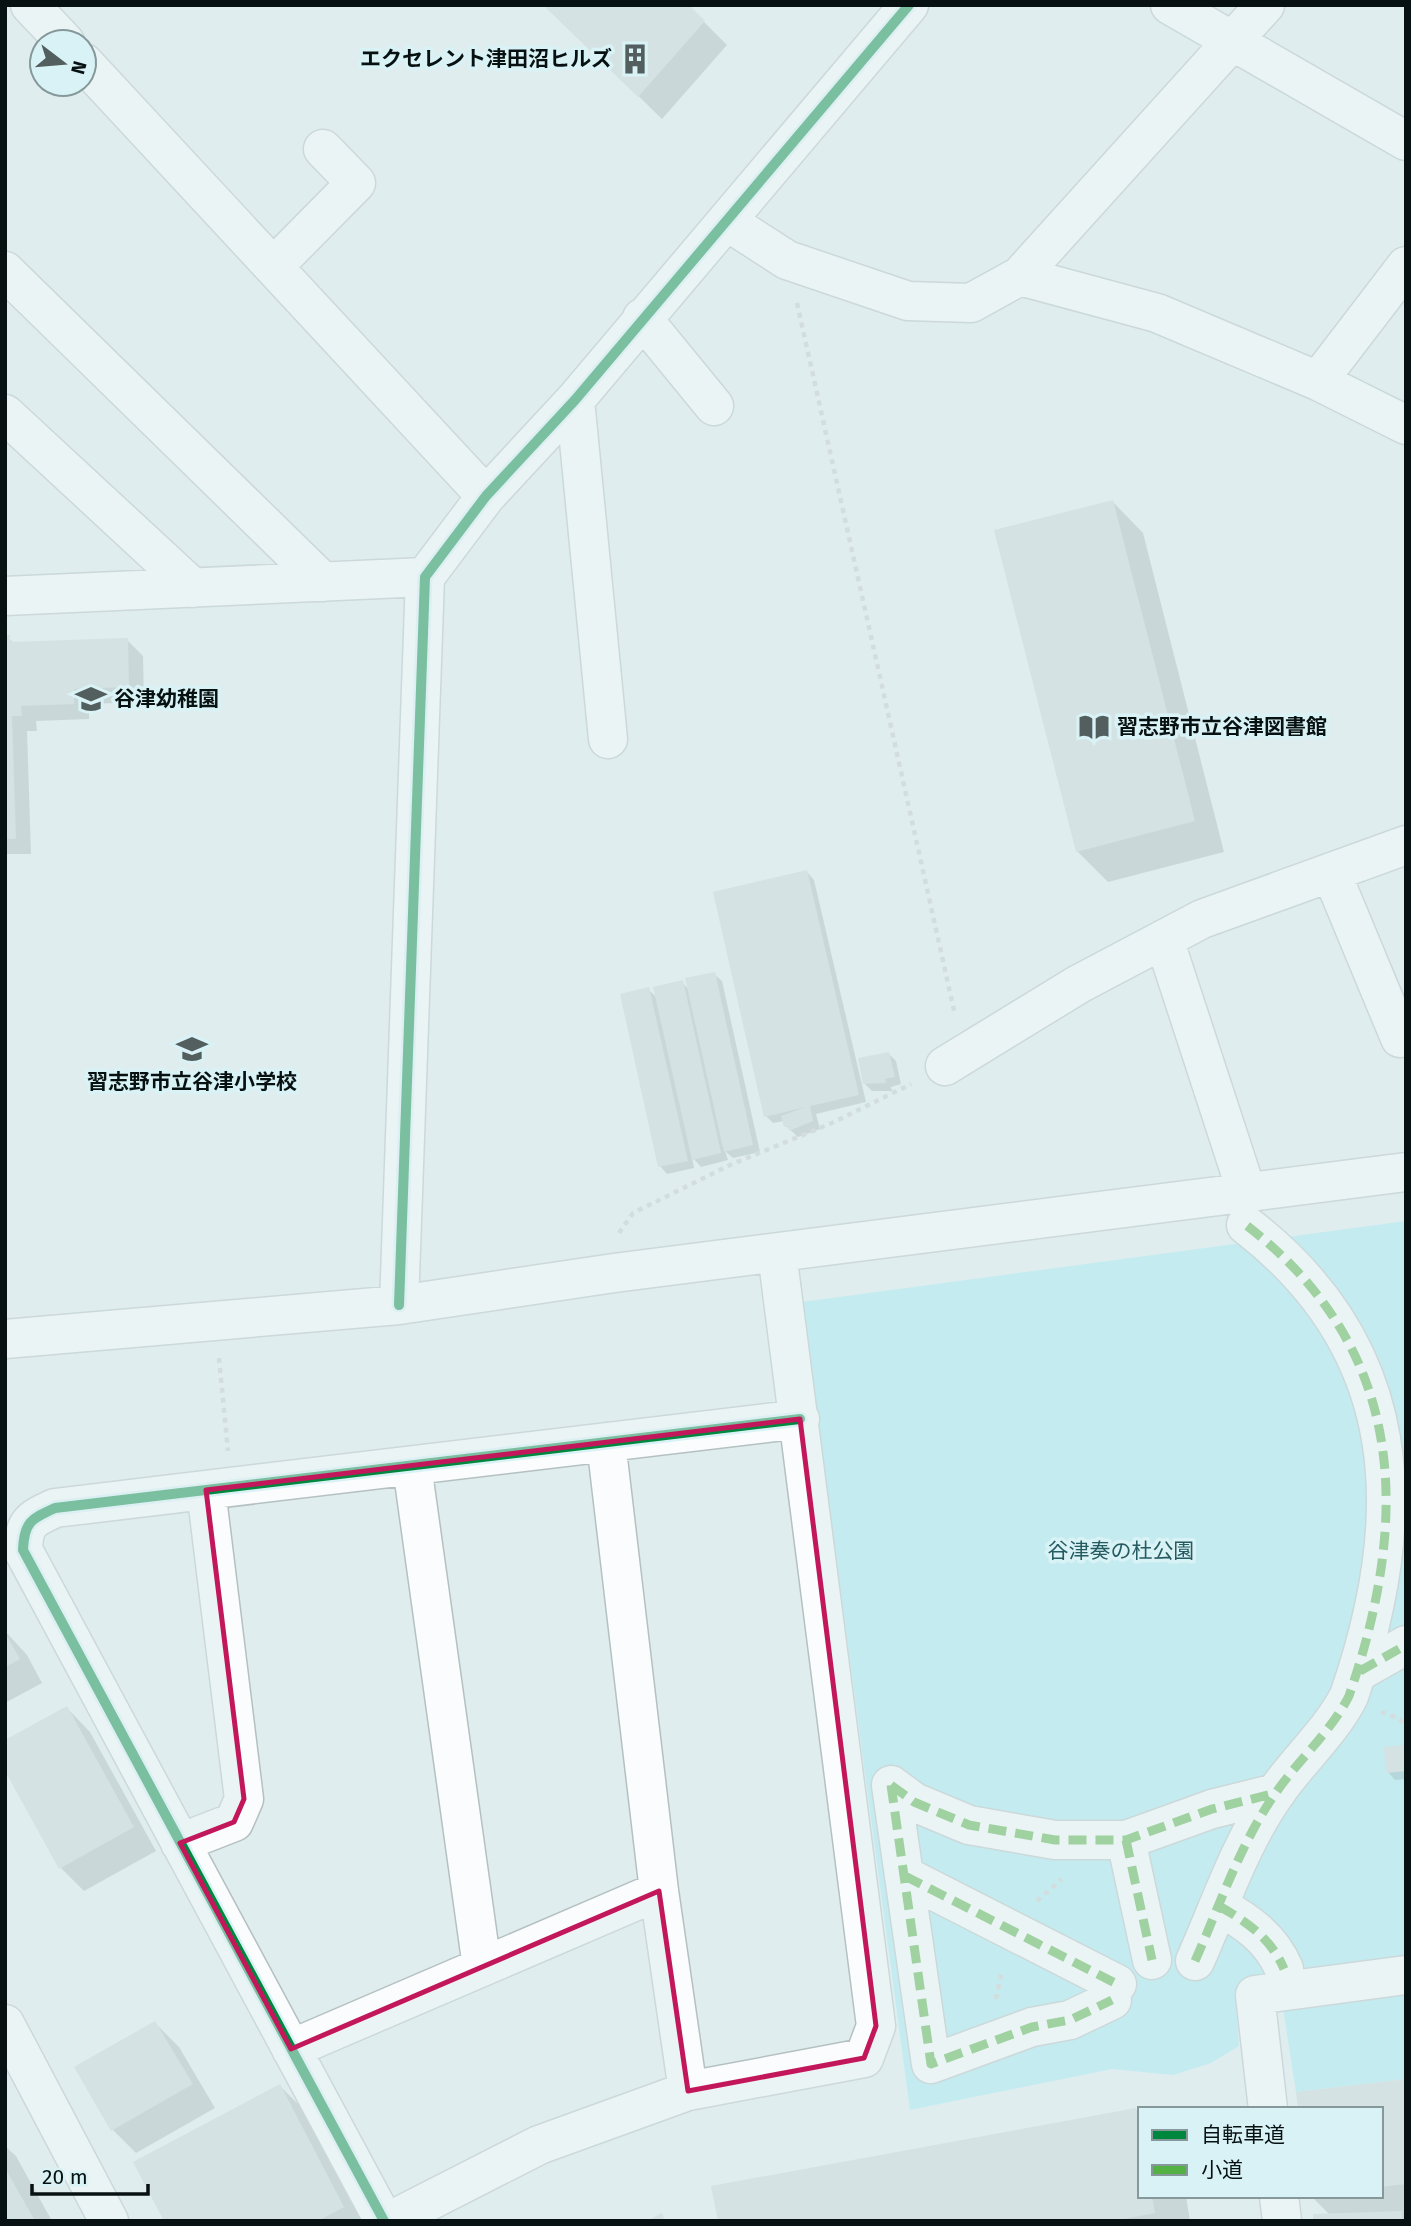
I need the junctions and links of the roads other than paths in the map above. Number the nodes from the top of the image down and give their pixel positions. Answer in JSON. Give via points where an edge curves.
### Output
{"nodes":[{"id":1,"x":909,"y":5,"type":"edge"},
{"id":2,"x":1170,"y":5,"type":"edge"},
{"id":3,"x":1265,"y":5,"type":"edge"},
{"id":4,"x":1234,"y":40,"type":"junction"},
{"id":5,"x":98,"y":77,"type":"edge"},
{"id":6,"x":1406,"y":141,"type":"edge"},
{"id":7,"x":323,"y":149,"type":"dead end"},
{"id":8,"x":728,"y":222,"type":"junction"},
{"id":9,"x":275,"y":265,"type":"junction"},
{"id":10,"x":1406,"y":266,"type":"edge"},
{"id":11,"x":5,"y":271,"type":"edge"},
{"id":12,"x":1020,"y":276,"type":"junction"},
{"id":13,"x":642,"y":318,"type":"junction"},
{"id":14,"x":1318,"y":381,"type":"junction"},
{"id":15,"x":575,"y":400,"type":"junction"},
{"id":16,"x":714,"y":406,"type":"dead end"},
{"id":17,"x":5,"y":414,"type":"edge"},
{"id":18,"x":1406,"y":425,"type":"edge"},
{"id":19,"x":486,"y":496,"type":"junction"},
{"id":20,"x":425,"y":578,"type":"junction"},
{"id":21,"x":323,"y":582,"type":"junction"},
{"id":22,"x":193,"y":588,"type":"junction"},
{"id":23,"x":5,"y":596,"type":"edge"},
{"id":24,"x":608,"y":739,"type":"dead end"},
{"id":25,"x":1406,"y":845,"type":"edge"},
{"id":26,"x":1331,"y":872,"type":"junction"},
{"id":27,"x":1164,"y":939,"type":"junction"},
{"id":28,"x":1406,"y":1037,"type":"edge"},
{"id":29,"x":955,"y":1062,"type":"road end"},
{"id":30,"x":1406,"y":1172,"type":"edge"},
{"id":31,"x":1247,"y":1209,"type":"junction"},
{"id":32,"x":776,"y":1253,"type":"junction"},
{"id":33,"x":399,"y":1305,"type":"junction"},
{"id":34,"x":5,"y":1339,"type":"edge"},
{"id":35,"x":800,"y":1419,"type":"junction"},
{"id":36,"x":606,"y":1442,"type":"junction"},
{"id":37,"x":412,"y":1466,"type":"junction"},
{"id":38,"x":218,"y":1488,"type":"junction"},
{"id":39,"x":1402,"y":1498,"type":"edge"},
{"id":40,"x":1406,"y":1644,"type":"edge"},
{"id":41,"x":1360,"y":1671,"type":"junction"},
{"id":42,"x":1276,"y":1793,"type":"junction"},
{"id":43,"x":1126,"y":1840,"type":"junction"},
{"id":44,"x":180,"y":1843,"type":"junction"},
{"id":45,"x":905,"y":1876,"type":"junction"},
{"id":46,"x":659,"y":1891,"type":"junction"},
{"id":47,"x":1219,"y":1906,"type":"junction"},
{"id":48,"x":1152,"y":1960,"type":"dead end"},
{"id":49,"x":1195,"y":1961,"type":"dead end"},
{"id":50,"x":482,"y":1967,"type":"junction"},
{"id":51,"x":1284,"y":1969,"type":"dead end"},
{"id":52,"x":1406,"y":1975,"type":"edge"},
{"id":53,"x":5,"y":2024,"type":"edge"},
{"id":54,"x":291,"y":2049,"type":"junction"},
{"id":55,"x":688,"y":2091,"type":"junction"},
{"id":56,"x":1268,"y":2107,"type":"edge"},
{"id":57,"x":1279,"y":2198,"type":"edge"},
{"id":58,"x":109,"y":2221,"type":"edge"},
{"id":59,"x":384,"y":2221,"type":"edge"},
{"id":60,"x":390,"y":2221,"type":"edge"},
{"id":61,"x":1282,"y":2221,"type":"edge"}],
"edges":[{"from":1,"to":8,"type":"street"},
{"from":2,"to":4,"type":"street"},
{"from":3,"to":4,"type":"street"},
{"from":4,"to":6,"type":"street"},
{"from":4,"to":12,"type":"street"},
{"from":5,"to":9,"type":"street"},
{"from":7,"to":9,"type":"street","via":[[356,183]]},
{"from":8,"to":12,"type":"street","via":[[787,260],[908,301],[971,303]]},
{"from":8,"to":13,"type":"street"},
{"from":9,"to":19,"type":"street"},
{"from":10,"to":14,"type":"street"},
{"from":11,"to":21,"type":"street"},
{"from":12,"to":14,"type":"street","via":[[1157,313]]},
{"from":13,"to":15,"type":"street"},
{"from":13,"to":16,"type":"street"},
{"from":14,"to":18,"type":"street"},
{"from":15,"to":19,"type":"street"},
{"from":15,"to":24,"type":"street"},
{"from":17,"to":22,"type":"street"},
{"from":19,"to":20,"type":"street"},
{"from":20,"to":21,"type":"street"},
{"from":20,"to":33,"type":"street"},
{"from":21,"to":22,"type":"street"},
{"from":22,"to":23,"type":"street"},
{"from":25,"to":26,"type":"street"},
{"from":26,"to":27,"type":"street","via":[[1202,919]]},
{"from":26,"to":28,"type":"street","via":[[1400,1038]]},
{"from":27,"to":29,"type":"street","via":[[1079,984]]},
{"from":27,"to":31,"type":"street"},
{"from":30,"to":31,"type":"street"},
{"from":31,"to":32,"type":"street"},
{"from":31,"to":39,"type":"street","via":[[1342,1321],[1366,1362],[1390,1428]]},
{"from":32,"to":33,"type":"street"},
{"from":32,"to":35,"type":"street"},
{"from":33,"to":34,"type":"street"},
{"from":35,"to":36,"type":"street"},
{"from":35,"to":55,"type":"street","via":[[876,2026],[864,2058]]},
{"from":36,"to":37,"type":"street"},
{"from":36,"to":46,"type":"street"},
{"from":37,"to":38,"type":"street"},
{"from":37,"to":50,"type":"street"},
{"from":38,"to":44,"type":"street","via":[[244,1799],[234,1822]]},
{"from":38,"to":44,"type":"street","via":[[55,1508],[33,1518],[24,1533],[23,1550]]},
{"from":39,"to":41,"type":"street","via":[[1396,1552]]},
{"from":40,"to":41,"type":"street"},
{"from":41,"to":42,"type":"street","via":[[1324,1734]]},
{"from":42,"to":43,"type":"street","via":[[1212,1808]]},
{"from":42,"to":47,"type":"street"},
{"from":43,"to":45,"type":"street","via":[[1055,1840],[969,1825],[914,1802],[891,1785]]},
{"from":43,"to":48,"type":"street"},
{"from":44,"to":54,"type":"street"},
{"from":45,"to":45,"type":"street","via":[[1115,1992],[1070,2020],[1032,2027],[931,2064]]},
{"from":46,"to":50,"type":"street"},
{"from":46,"to":55,"type":"street"},
{"from":47,"to":49,"type":"street"},
{"from":47,"to":51,"type":"street","via":[[1256,1929]]},
{"from":50,"to":54,"type":"street"},
{"from":52,"to":56,"type":"street","via":[[1255,1995]]},
{"from":53,"to":58,"type":"street"},
{"from":54,"to":59,"type":"street"},
{"from":55,"to":60,"type":"street","via":[[540,2145]]},
{"from":57,"to":61,"type":"street"}]}
